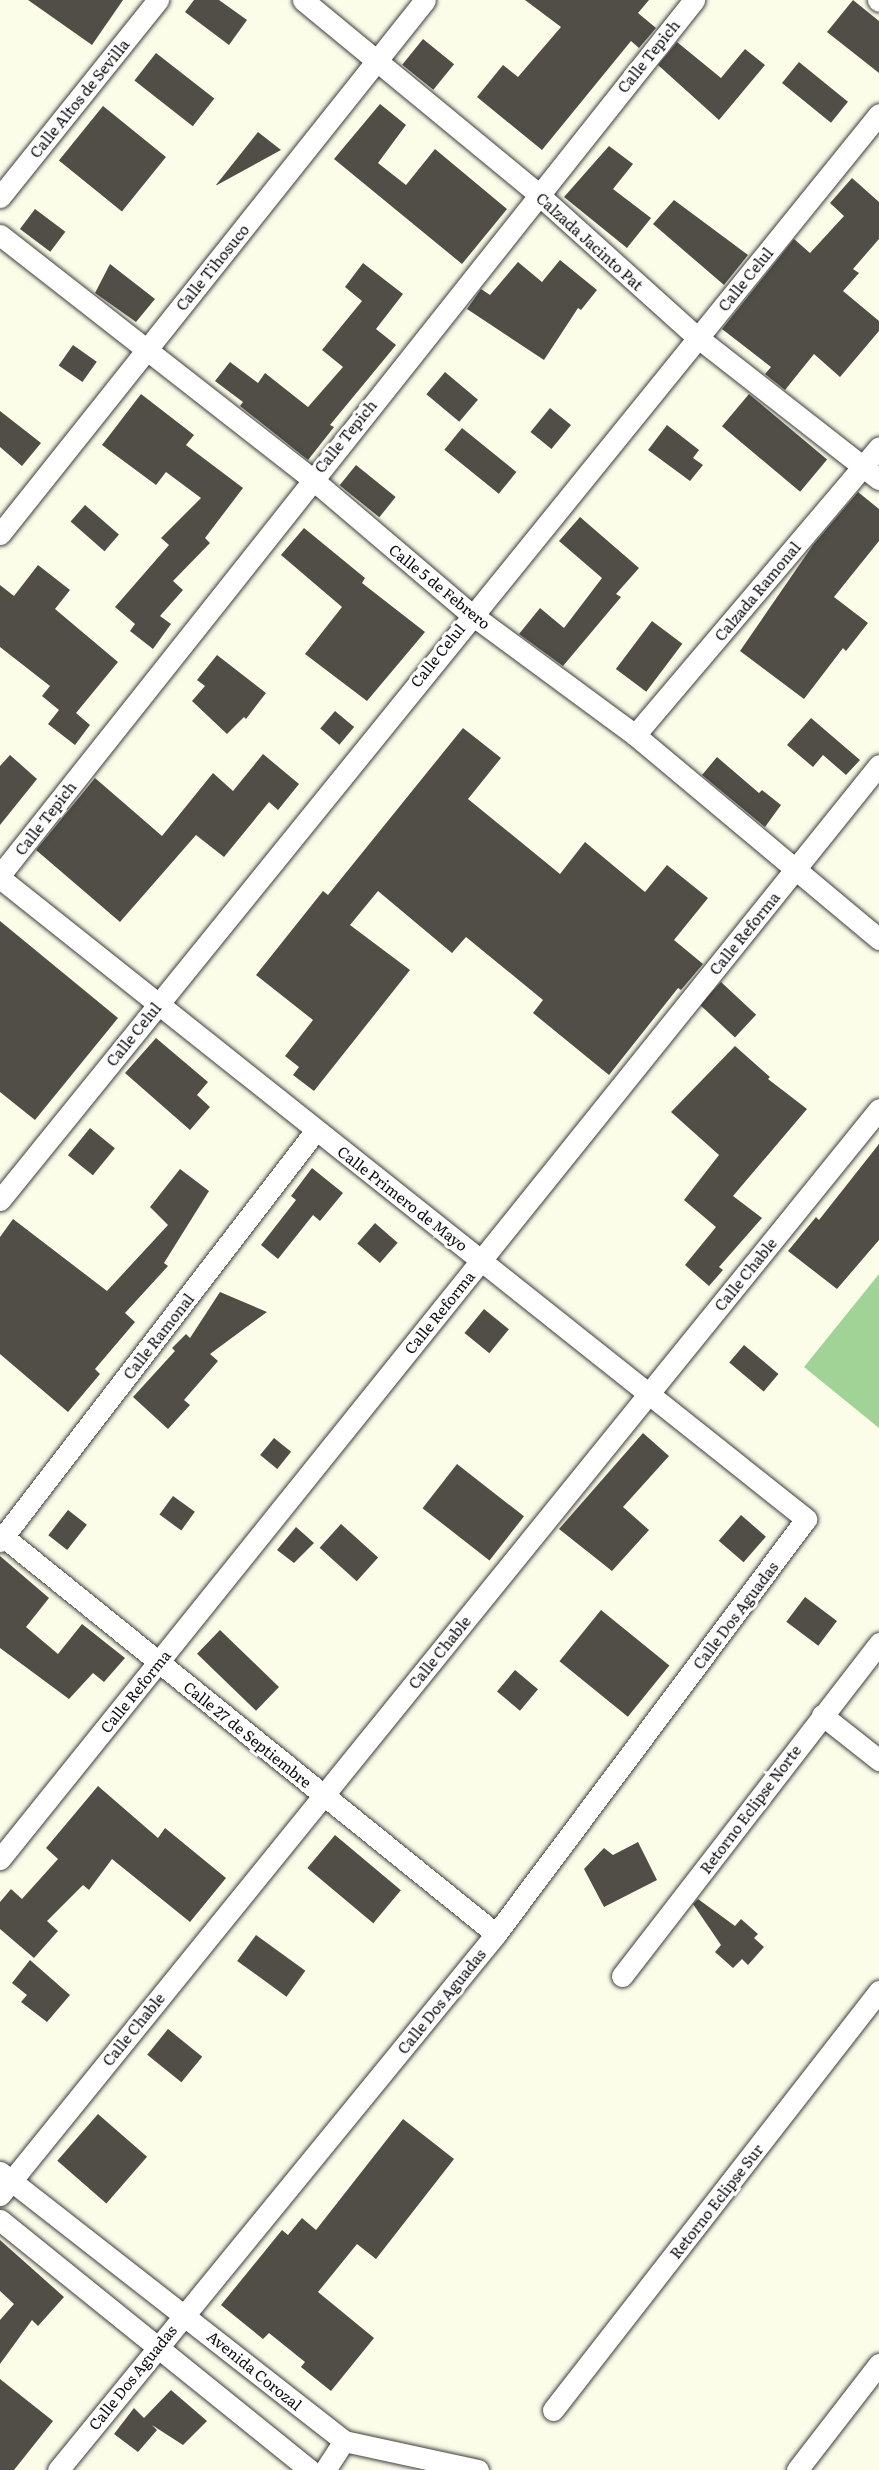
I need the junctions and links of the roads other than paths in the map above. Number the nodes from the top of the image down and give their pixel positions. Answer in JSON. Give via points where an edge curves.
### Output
{"nodes":[{"id":1,"x":158,"y":0,"type":"edge"},
{"id":2,"x":303,"y":0,"type":"edge"},
{"id":3,"x":425,"y":0,"type":"edge"},
{"id":4,"x":694,"y":0,"type":"edge"},
{"id":5,"x":377,"y":61,"type":"junction"},
{"id":6,"x":879,"y":114,"type":"edge"},
{"id":7,"x":538,"y":194,"type":"junction"},
{"id":8,"x":0,"y":197,"type":"edge"},
{"id":9,"x":0,"y":235,"type":"edge"},
{"id":10,"x":698,"y":337,"type":"junction"},
{"id":11,"x":146,"y":348,"type":"junction"},
{"id":12,"x":879,"y":447,"type":"edge"},
{"id":13,"x":871,"y":473,"type":"edge"},
{"id":14,"x":311,"y":478,"type":"junction"},
{"id":15,"x":0,"y":534,"type":"edge"},
{"id":16,"x":471,"y":614,"type":"junction"},
{"id":17,"x":635,"y":735,"type":"junction"},
{"id":18,"x":879,"y":765,"type":"edge"},
{"id":19,"x":795,"y":870,"type":"junction"},
{"id":20,"x":0,"y":876,"type":"edge"},
{"id":21,"x":879,"y":939,"type":"edge"},
{"id":22,"x":157,"y":1003,"type":"junction"},
{"id":23,"x":879,"y":1109,"type":"edge"},
{"id":24,"x":316,"y":1130,"type":"junction"},
{"id":25,"x":0,"y":1200,"type":"edge"},
{"id":26,"x":481,"y":1260,"type":"junction"},
{"id":27,"x":649,"y":1392,"type":"junction"},
{"id":28,"x":806,"y":1519,"type":"joint"},
{"id":29,"x":1,"y":1537,"type":"edge"},
{"id":30,"x":879,"y":1643,"type":"edge"},
{"id":31,"x":158,"y":1662,"type":"junction"},
{"id":32,"x":822,"y":1715,"type":"junction"},
{"id":33,"x":879,"y":1760,"type":"edge"},
{"id":34,"x":323,"y":1795,"type":"junction"},
{"id":35,"x":0,"y":1859,"type":"edge"},
{"id":36,"x":496,"y":1934,"type":"junction"},
{"id":37,"x":622,"y":1976,"type":"dead end"},
{"id":38,"x":879,"y":1991,"type":"edge"},
{"id":39,"x":4,"y":2182,"type":"edge"},
{"id":40,"x":0,"y":2220,"type":"edge"},
{"id":41,"x":183,"y":2314,"type":"junction"},
{"id":42,"x":156,"y":2347,"type":"junction"},
{"id":43,"x":879,"y":2364,"type":"edge"},
{"id":44,"x":553,"y":2410,"type":"dead end"},
{"id":45,"x":344,"y":2441,"type":"junction"},
{"id":46,"x":58,"y":2470,"type":"edge"},
{"id":47,"x":310,"y":2470,"type":"edge"},
{"id":48,"x":325,"y":2470,"type":"edge"},
{"id":49,"x":478,"y":2470,"type":"edge"},
{"id":50,"x":797,"y":2470,"type":"edge"}],
"edges":[{"from":1,"to":8,"type":"street","name":"Calle Altos de Sevilla"},
{"from":2,"to":5,"type":"street","name":"Calzada Jacinto Pat"},
{"from":3,"to":5,"type":"street","name":"Calle Tihosuco"},
{"from":4,"to":7,"type":"street","name":"Calle Tepich"},
{"from":5,"to":7,"type":"street","name":"Calzada Jacinto Pat"},
{"from":5,"to":11,"type":"street","name":"Calle Tihosuco"},
{"from":6,"to":10,"type":"street","name":"Calle Celul"},
{"from":7,"to":10,"type":"street","name":"Calzada Jacinto Pat"},
{"from":7,"to":14,"type":"street","name":"Calle Tepich"},
{"from":9,"to":11,"type":"street","name":"Calle 5 de Febrero"},
{"from":10,"to":13,"type":"street","name":"Calzada Jacinto Pat"},
{"from":10,"to":16,"type":"street","name":"Calle Celul"},
{"from":11,"to":14,"type":"street","name":"Calle 5 de Febrero"},
{"from":11,"to":15,"type":"street","name":"Calle Tihosuco"},
{"from":12,"to":13,"type":"street","name":"Calzada Ramonal"},
{"from":13,"to":17,"type":"street","name":"Calzada Ramonal"},
{"from":14,"to":16,"type":"street","name":"Calle 5 de Febrero"},
{"from":14,"to":20,"type":"street","name":"Calle Tepich"},
{"from":16,"to":17,"type":"street","name":"Calle 5 de Febrero"},
{"from":16,"to":22,"type":"street","name":"Calle Celul"},
{"from":17,"to":19,"type":"street","name":"Calle 5 de Febrero"},
{"from":18,"to":19,"type":"street","name":"Calle Reforma"},
{"from":19,"to":21,"type":"street","name":"Calle 5 de Febrero"},
{"from":19,"to":26,"type":"street","name":"Calle Reforma"},
{"from":20,"to":22,"type":"street","name":"Calle Primero de Mayo"},
{"from":22,"to":24,"type":"street","name":"Calle Primero de Mayo"},
{"from":22,"to":25,"type":"street","name":"Calle Celul"},
{"from":23,"to":27,"type":"street","name":"Calle Chable"},
{"from":24,"to":26,"type":"street","name":"Calle Primero de Mayo"},
{"from":24,"to":29,"type":"street","name":"Calle Ramonal"},
{"from":26,"to":27,"type":"street","name":"Calle Primero de Mayo"},
{"from":26,"to":31,"type":"street","name":"Calle Reforma"},
{"from":27,"to":28,"type":"street","name":"Calle Primero de Mayo"},
{"from":27,"to":34,"type":"street","name":"Calle Chable"},
{"from":28,"to":36,"type":"street","name":"Calle Dos Aguadas"},
{"from":29,"to":31,"type":"street","name":"Calle 27 de Septiembre"},
{"from":30,"to":32,"type":"street","name":"Retorno Eclipse Norte"},
{"from":31,"to":34,"type":"street","name":"Calle 27 de Septiembre"},
{"from":31,"to":35,"type":"street","name":"Calle Reforma"},
{"from":32,"to":33,"type":"street"},
{"from":32,"to":37,"type":"street","name":"Retorno Eclipse Norte"},
{"from":34,"to":36,"type":"street","name":"Calle 27 de Septiembre"},
{"from":34,"to":39,"type":"street","name":"Calle Chable"},
{"from":36,"to":41,"type":"street","name":"Calle Dos Aguadas"},
{"from":38,"to":44,"type":"street","name":"Retorno Eclipse Sur"},
{"from":39,"to":41,"type":"street","name":"Avenida Corozal"},
{"from":40,"to":42,"type":"street"},
{"from":41,"to":42,"type":"street","name":"Calle Dos Aguadas"},
{"from":41,"to":45,"type":"street","name":"Avenida Corozal"},
{"from":42,"to":46,"type":"street","name":"Calle Dos Aguadas"},
{"from":42,"to":47,"type":"street"},
{"from":43,"to":50,"type":"street"},
{"from":45,"to":48,"type":"street"},
{"from":45,"to":49,"type":"street","name":"Avenida Corozal"}]}
